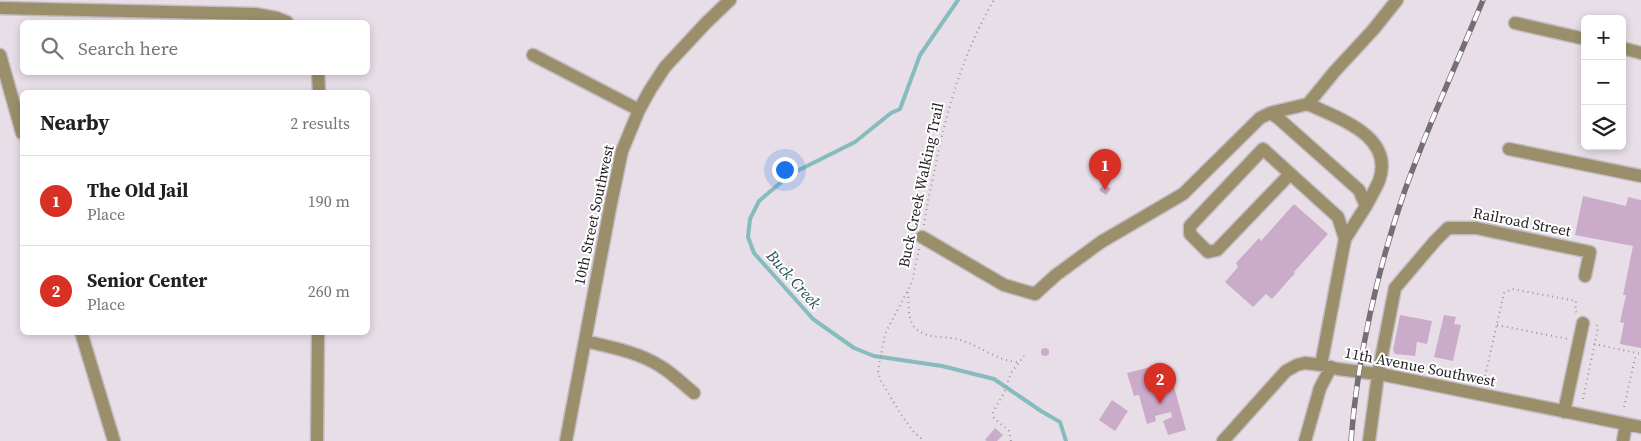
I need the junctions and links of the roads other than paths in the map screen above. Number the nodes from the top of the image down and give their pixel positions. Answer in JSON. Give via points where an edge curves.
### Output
{"nodes":[{"id":1,"x":730,"y":0,"type":"edge"},
{"id":2,"x":1397,"y":0,"type":"edge"},
{"id":3,"x":95,"y":5,"type":"edge"},
{"id":4,"x":0,"y":8,"type":"edge"},
{"id":5,"x":282,"y":20,"type":"edge"},
{"id":6,"x":1515,"y":23,"type":"dead end"},
{"id":7,"x":1581,"y":38,"type":"edge"},
{"id":8,"x":1626,"y":49,"type":"edge"},
{"id":9,"x":1641,"y":52,"type":"edge"},
{"id":10,"x":533,"y":54,"type":"dead end"},
{"id":11,"x":0,"y":55,"type":"edge"},
{"id":12,"x":318,"y":75,"type":"edge"},
{"id":13,"x":319,"y":90,"type":"edge"},
{"id":14,"x":1308,"y":104,"type":"junction"},
{"id":15,"x":640,"y":110,"type":"junction"},
{"id":16,"x":1270,"y":113,"type":"junction"},
{"id":17,"x":20,"y":126,"type":"edge"},
{"id":18,"x":1509,"y":149,"type":"dead end"},
{"id":19,"x":1290,"y":174,"type":"junction"},
{"id":20,"x":1641,"y":176,"type":"edge"},
{"id":21,"x":1366,"y":206,"type":"junction"},
{"id":22,"x":922,"y":237,"type":"road end"},
{"id":23,"x":1345,"y":239,"type":"junction"},
{"id":24,"x":1585,"y":276,"type":"dead end"},
{"id":25,"x":1586,"y":317,"type":"road end"},
{"id":26,"x":83,"y":335,"type":"edge"},
{"id":27,"x":318,"y":335,"type":"edge"},
{"id":28,"x":585,"y":341,"type":"junction"},
{"id":29,"x":1326,"y":366,"type":"junction"},
{"id":30,"x":1378,"y":374,"type":"junction"},
{"id":31,"x":694,"y":393,"type":"dead end"},
{"id":32,"x":1564,"y":412,"type":"junction"},
{"id":33,"x":1626,"y":424,"type":"junction"},
{"id":34,"x":1641,"y":427,"type":"edge"},
{"id":35,"x":114,"y":441,"type":"edge"},
{"id":36,"x":317,"y":441,"type":"edge"},
{"id":37,"x":566,"y":441,"type":"edge"},
{"id":38,"x":1223,"y":441,"type":"edge"},
{"id":39,"x":1304,"y":441,"type":"edge"},
{"id":40,"x":1370,"y":441,"type":"edge"},
{"id":41,"x":1623,"y":441,"type":"edge"}],
"edges":[{"from":1,"to":15,"type":"street","name":"10th Street Southwest","via":[[666,67]]},
{"from":2,"to":14,"type":"street"},
{"from":3,"to":4,"type":"street"},
{"from":3,"to":5,"type":"street","via":[[255,14]]},
{"from":6,"to":7,"type":"street"},
{"from":8,"to":9,"type":"street"},
{"from":10,"to":15,"type":"street"},
{"from":11,"to":17,"type":"street"},
{"from":12,"to":13,"type":"street"},
{"from":14,"to":16,"type":"street"},
{"from":14,"to":21,"type":"street","via":[[1354,126],[1379,148],[1379,180]]},
{"from":15,"to":28,"type":"street","name":"10th Street Southwest","via":[[622,151],[617,172]]},
{"from":16,"to":21,"type":"street","via":[[1359,190]]},
{"from":16,"to":22,"type":"street","via":[[1260,118],[1183,194],[1101,242],[1035,294],[1004,286]]},
{"from":18,"to":20,"type":"street"},
{"from":19,"to":19,"type":"street","via":[[1263,149],[1190,226],[1190,234],[1208,252],[1217,250]]},
{"from":19,"to":23,"type":"street","via":[[1338,217]]},
{"from":21,"to":23,"type":"street"},
{"from":23,"to":29,"type":"street"},
{"from":24,"to":30,"type":"street","name":"Railroad Street","via":[[1590,252],[1476,228],[1448,228],[1395,288]]},
{"from":25,"to":32,"type":"street"},
{"from":26,"to":35,"type":"street"},
{"from":27,"to":36,"type":"street"},
{"from":28,"to":31,"type":"street","via":[[638,355],[661,366]]},
{"from":28,"to":37,"type":"street","name":"10th Street Southwest"},
{"from":29,"to":30,"type":"street","name":"11th Avenue Southwest"},
{"from":29,"to":38,"type":"street","name":"11th Avenue Southwest","via":[[1305,363],[1291,367]]},
{"from":29,"to":39,"type":"street"},
{"from":30,"to":32,"type":"street","name":"11th Avenue Southwest"},
{"from":30,"to":40,"type":"street","name":"Railroad Street"},
{"from":32,"to":33,"type":"street","name":"11th Avenue Southwest"},
{"from":33,"to":34,"type":"street","name":"11th Avenue Southwest"},
{"from":33,"to":41,"type":"street"}]}
